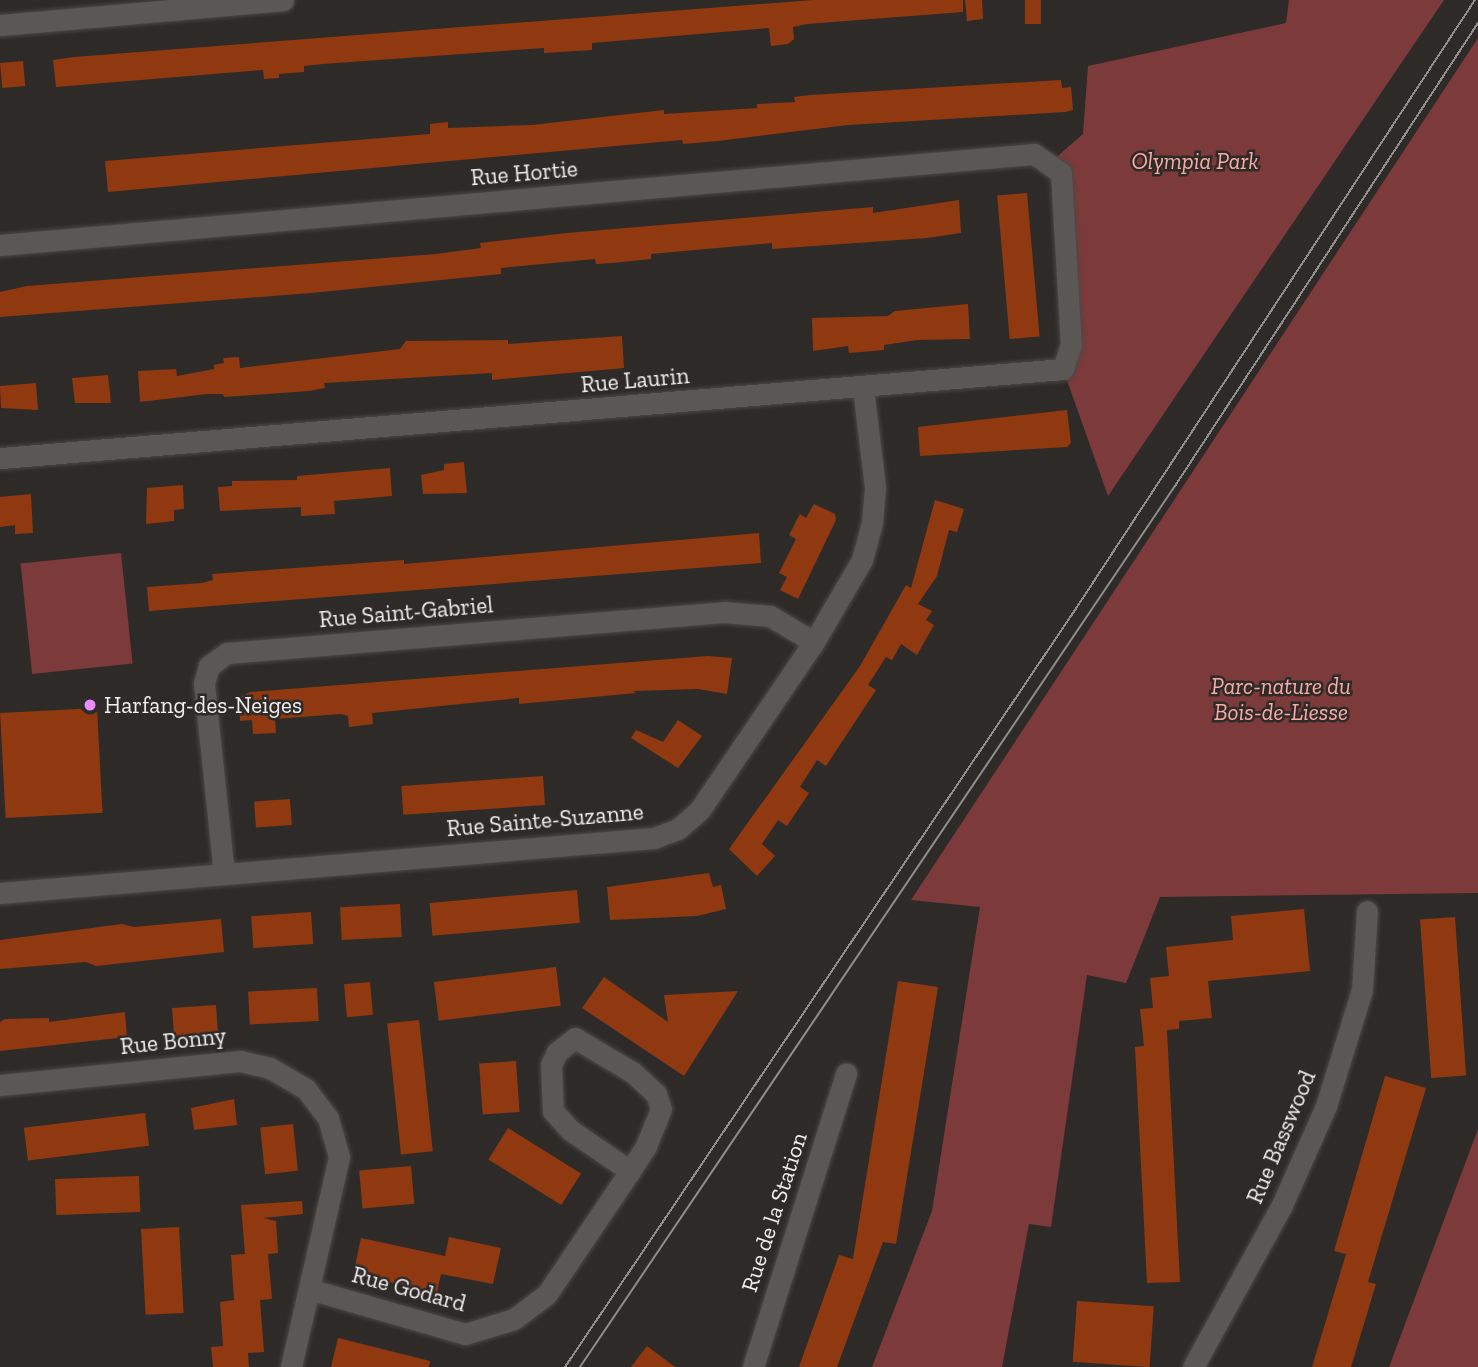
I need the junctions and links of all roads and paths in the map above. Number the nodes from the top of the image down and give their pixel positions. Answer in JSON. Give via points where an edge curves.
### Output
{"nodes":[{"id":1,"x":283,"y":0,"type":"edge"},
{"id":2,"x":0,"y":25,"type":"edge"},
{"id":3,"x":1051,"y":162,"type":"joint"},
{"id":4,"x":0,"y":245,"type":"edge"},
{"id":5,"x":863,"y":388,"type":"junction"},
{"id":6,"x":0,"y":458,"type":"edge"},
{"id":7,"x":814,"y":642,"type":"junction"},
{"id":8,"x":224,"y":874,"type":"junction"},
{"id":9,"x":0,"y":893,"type":"edge"},
{"id":10,"x":1367,"y":911,"type":"dead end"},
{"id":11,"x":846,"y":1073,"type":"dead end"},
{"id":12,"x":0,"y":1085,"type":"edge"},
{"id":13,"x":630,"y":1171,"type":"junction"},
{"id":14,"x":309,"y":1289,"type":"junction"},
{"id":15,"x":290,"y":1367,"type":"edge"},
{"id":16,"x":752,"y":1367,"type":"edge"},
{"id":17,"x":1193,"y":1367,"type":"edge"}],
"edges":[{"from":1,"to":2,"type":"street"},
{"from":3,"to":4,"type":"street","name":"Rue Hortie","via":[[1034,154]]},
{"from":3,"to":5,"type":"street","name":"Rue Laurin","via":[[1061,173],[1062,186],[1071,344],[1063,369]]},
{"from":5,"to":6,"type":"street","name":"Rue Laurin"},
{"from":5,"to":7,"type":"street","name":"Rue Sainte-Suzanne","via":[[873,449],[872,522],[862,560]]},
{"from":7,"to":8,"type":"street","name":"Rue Sainte-Suzanne","via":[[699,811],[678,829],[654,838]]},
{"from":7,"to":8,"type":"street","name":"Rue Saint-Gabriel","via":[[770,616],[724,612],[227,653],[209,666],[204,683]]},
{"from":8,"to":9,"type":"street","name":"Rue Sainte-Suzanne"},
{"from":10,"to":17,"type":"street","name":"Rue Basswood","via":[[1362,990],[1326,1106],[1282,1205]]},
{"from":11,"to":16,"type":"street","name":"Rue de la Station"},
{"from":12,"to":14,"type":"street","name":"Rue Bonny","via":[[240,1061],[270,1068],[306,1089],[328,1118],[339,1157]]},
{"from":13,"to":13,"type":"street","name":"Rue Godard","via":[[656,1125],[661,1109],[656,1094],[585,1041],[565,1043],[551,1065],[553,1111],[570,1130]]},
{"from":13,"to":14,"type":"street","name":"Rue Godard","via":[[547,1294],[514,1319],[465,1334]]},
{"from":14,"to":15,"type":"street","name":"Rue Bonny"}]}
